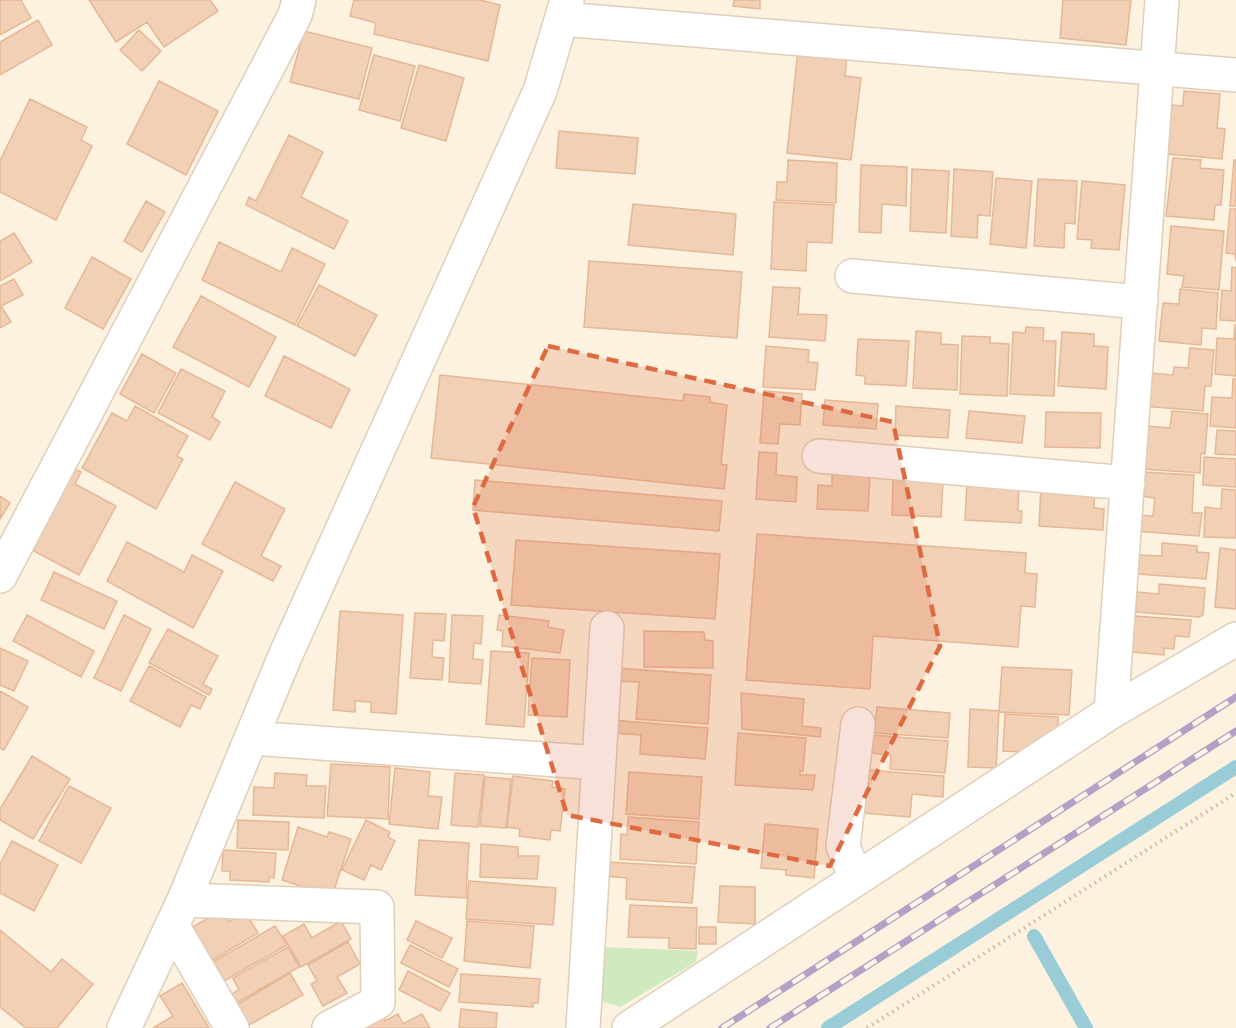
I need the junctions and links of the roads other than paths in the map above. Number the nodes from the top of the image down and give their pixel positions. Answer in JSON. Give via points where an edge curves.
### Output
{"nodes":[{"id":1,"x":299,"y":0,"type":"edge"},
{"id":2,"x":1162,"y":0,"type":"edge"},
{"id":3,"x":565,"y":10,"type":"edge"},
{"id":4,"x":1157,"y":69,"type":"junction"},
{"id":5,"x":1236,"y":75,"type":"edge"},
{"id":6,"x":852,"y":276,"type":"dead end"},
{"id":7,"x":1141,"y":302,"type":"junction"},
{"id":8,"x":819,"y":456,"type":"dead end"},
{"id":9,"x":1128,"y":483,"type":"junction"},
{"id":10,"x":0,"y":576,"type":"edge"},
{"id":11,"x":607,"y":628,"type":"dead end"},
{"id":12,"x":1236,"y":639,"type":"edge"},
{"id":13,"x":1112,"y":712,"type":"junction"},
{"id":14,"x":858,"y":724,"type":"dead end"},
{"id":15,"x":251,"y":738,"type":"junction"},
{"id":16,"x":599,"y":763,"type":"junction"},
{"id":17,"x":856,"y":879,"type":"junction"},
{"id":18,"x":178,"y":912,"type":"junction"},
{"id":19,"x":124,"y":1028,"type":"edge"},
{"id":20,"x":232,"y":1028,"type":"edge"},
{"id":21,"x":329,"y":1028,"type":"edge"},
{"id":22,"x":583,"y":1028,"type":"edge"},
{"id":23,"x":629,"y":1028,"type":"edge"}],
"edges":[{"from":1,"to":10,"type":"street","via":[[295,15]]},
{"from":2,"to":4,"type":"street"},
{"from":3,"to":4,"type":"street"},
{"from":3,"to":15,"type":"street","via":[[540,91]]},
{"from":4,"to":5,"type":"street"},
{"from":4,"to":7,"type":"street"},
{"from":6,"to":7,"type":"street"},
{"from":7,"to":9,"type":"street"},
{"from":8,"to":9,"type":"street"},
{"from":9,"to":13,"type":"street"},
{"from":11,"to":16,"type":"street"},
{"from":12,"to":13,"type":"street"},
{"from":13,"to":17,"type":"street"},
{"from":14,"to":17,"type":"street","via":[[843,846]]},
{"from":15,"to":16,"type":"street"},
{"from":15,"to":18,"type":"street"},
{"from":16,"to":22,"type":"street"},
{"from":17,"to":23,"type":"street"},
{"from":18,"to":19,"type":"street"},
{"from":18,"to":20,"type":"street"},
{"from":18,"to":21,"type":"street","via":[[377,907],[378,1002]]}]}
